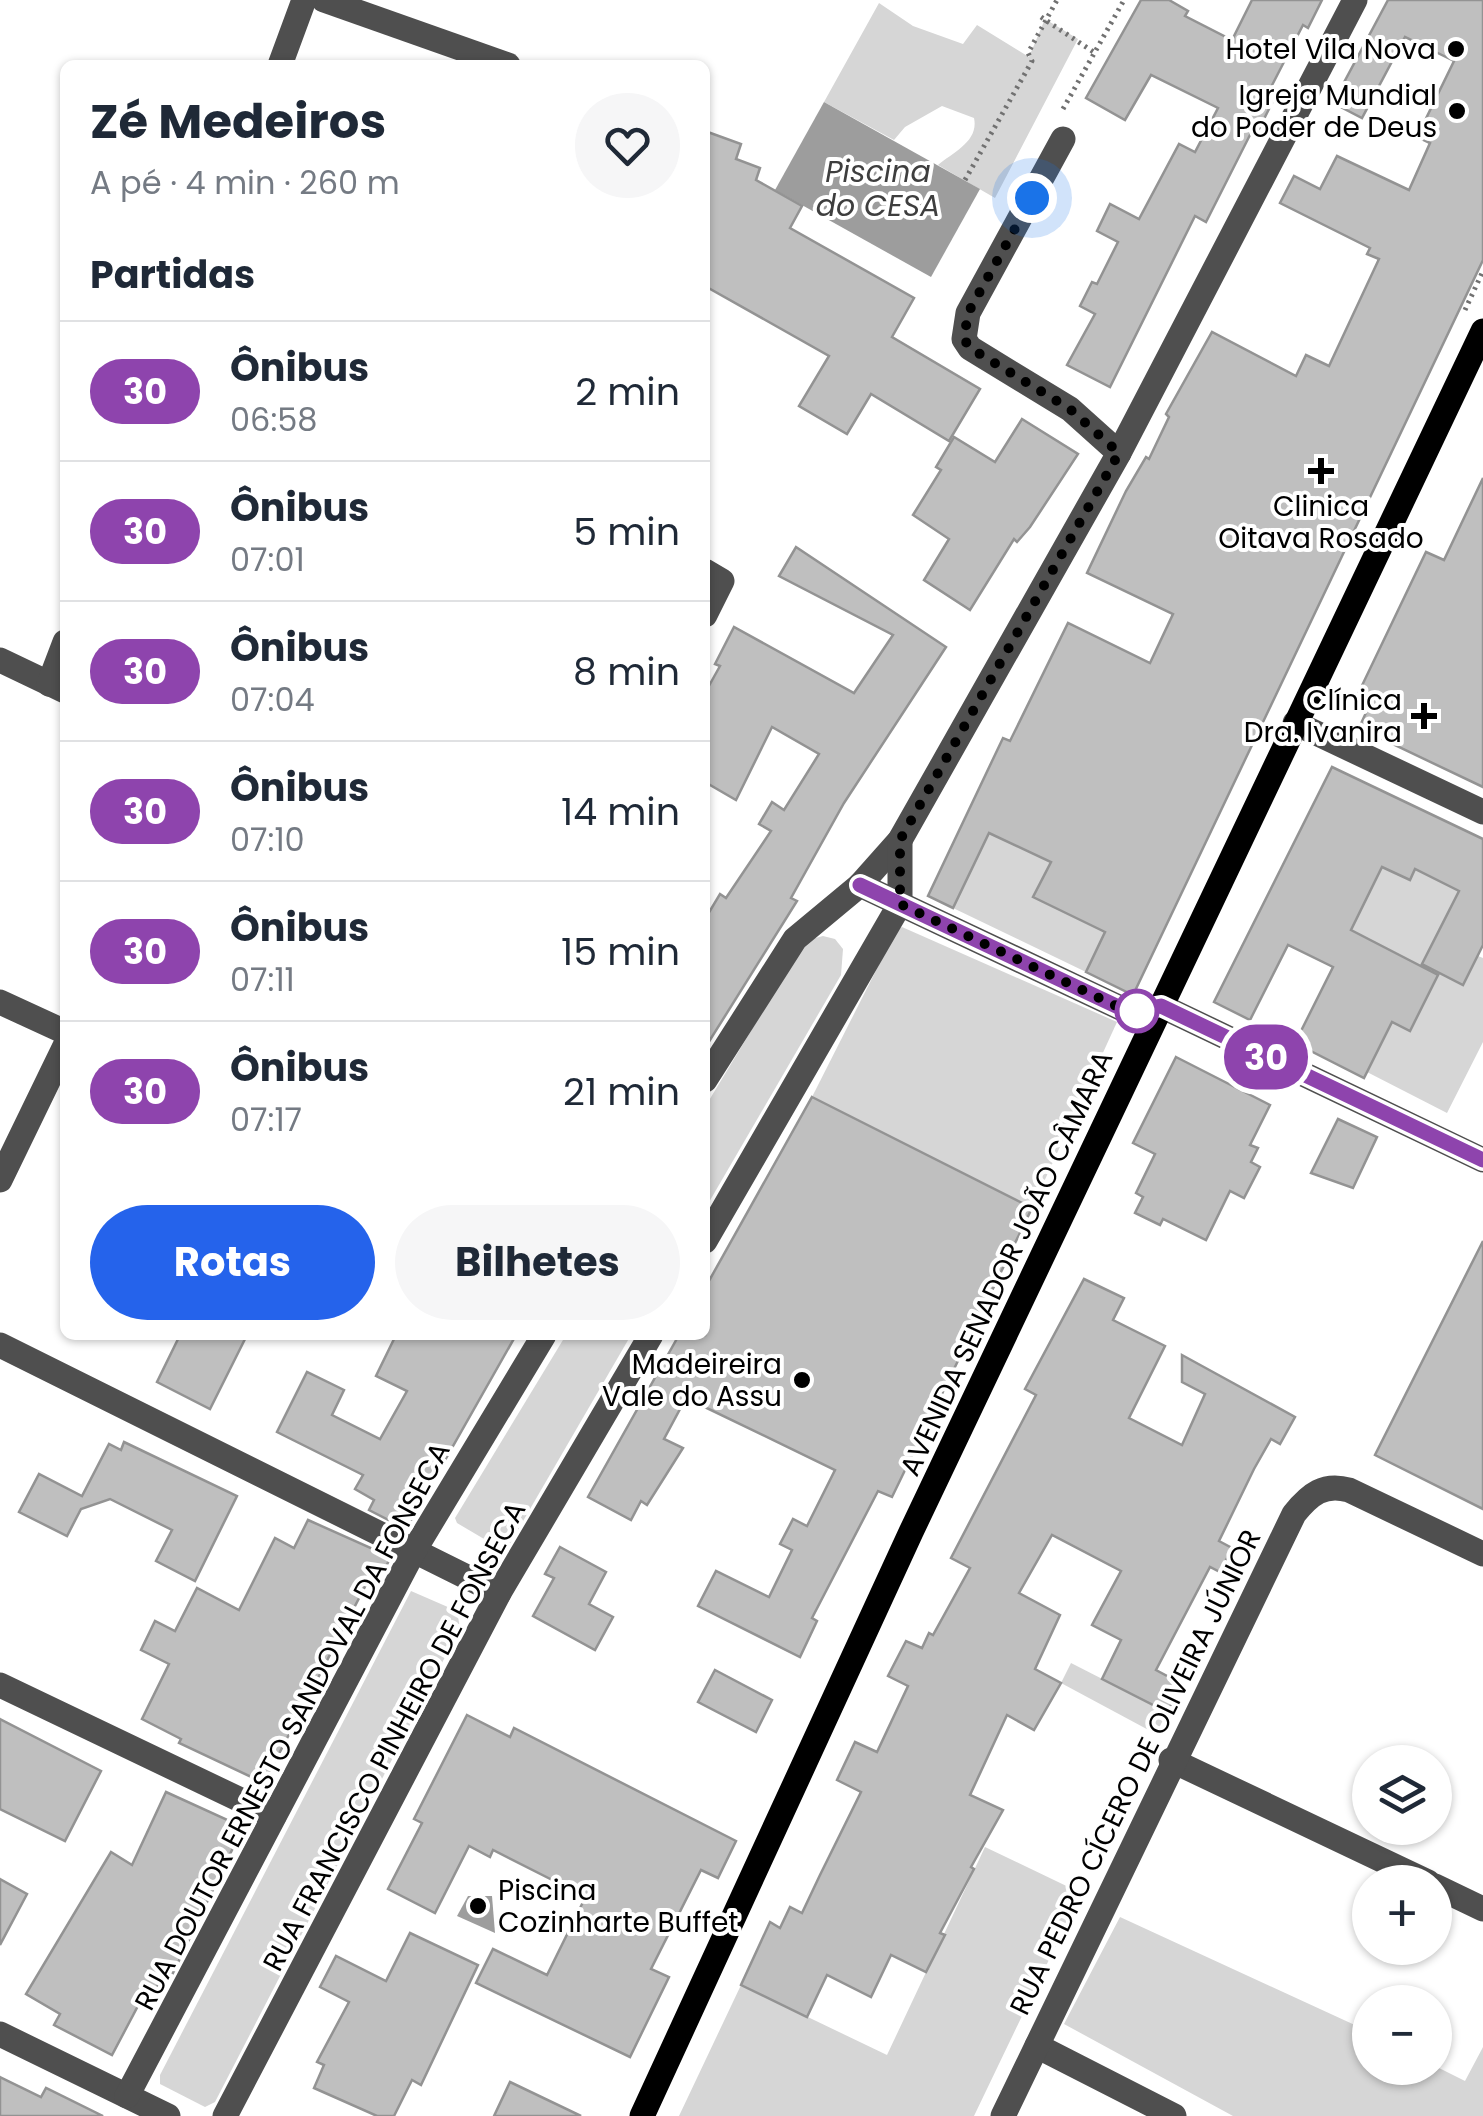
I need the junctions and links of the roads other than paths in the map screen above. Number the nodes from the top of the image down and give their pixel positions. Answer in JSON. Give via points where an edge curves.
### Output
{"nodes":[{"id":1,"x":304,"y":0,"type":"edge"},
{"id":2,"x":324,"y":0,"type":"edge"},
{"id":3,"x":1354,"y":0,"type":"edge"},
{"id":4,"x":282,"y":60,"type":"edge"},
{"id":5,"x":494,"y":60,"type":"edge"},
{"id":6,"x":1063,"y":140,"type":"dead end"},
{"id":7,"x":1483,"y":331,"type":"edge"},
{"id":8,"x":1119,"y":453,"type":"junction"},
{"id":9,"x":710,"y":574,"type":"edge"},
{"id":10,"x":710,"y":606,"type":"edge"},
{"id":11,"x":0,"y":660,"type":"edge"},
{"id":12,"x":57,"y":687,"type":"edge"},
{"id":13,"x":1295,"y":723,"type":"junction"},
{"id":14,"x":1483,"y":812,"type":"edge"},
{"id":15,"x":900,"y":840,"type":"junction"},
{"id":16,"x":860,"y":885,"type":"junction"},
{"id":17,"x":900,"y":904,"type":"junction"},
{"id":18,"x":0,"y":1002,"type":"edge"},
{"id":19,"x":1161,"y":1006,"type":"junction"},
{"id":20,"x":60,"y":1030,"type":"edge"},
{"id":21,"x":60,"y":1056,"type":"edge"},
{"id":22,"x":710,"y":1072,"type":"edge"},
{"id":23,"x":1483,"y":1160,"type":"edge"},
{"id":24,"x":0,"y":1180,"type":"edge"},
{"id":25,"x":710,"y":1231,"type":"edge"},
{"id":26,"x":541,"y":1340,"type":"edge"},
{"id":27,"x":648,"y":1340,"type":"edge"},
{"id":28,"x":0,"y":1345,"type":"edge"},
{"id":29,"x":416,"y":1548,"type":"junction"},
{"id":30,"x":1483,"y":1554,"type":"edge"},
{"id":31,"x":500,"y":1593,"type":"junction"},
{"id":32,"x":0,"y":1685,"type":"edge"},
{"id":33,"x":1171,"y":1760,"type":"junction"},
{"id":34,"x":274,"y":1816,"type":"junction"},
{"id":35,"x":1392,"y":1865,"type":"edge"},
{"id":36,"x":1452,"y":1893,"type":"edge"},
{"id":37,"x":1483,"y":1908,"type":"edge"},
{"id":38,"x":0,"y":2034,"type":"edge"},
{"id":39,"x":1036,"y":2046,"type":"junction"},
{"id":40,"x":126,"y":2096,"type":"junction"},
{"id":41,"x":168,"y":2116,"type":"edge"},
{"id":42,"x":225,"y":2116,"type":"edge"},
{"id":43,"x":642,"y":2116,"type":"edge"},
{"id":44,"x":1003,"y":2116,"type":"edge"},
{"id":45,"x":1174,"y":2116,"type":"edge"}],
"edges":[{"from":1,"to":4,"type":"street"},
{"from":2,"to":5,"type":"street"},
{"from":3,"to":8,"type":"street"},
{"from":6,"to":8,"type":"street","via":[[968,313],[964,339],[1070,409]]},
{"from":7,"to":13,"type":"main road","name":"AVENIDA SENADOR JOÃO CÂMARA"},
{"from":8,"to":15,"type":"street"},
{"from":9,"to":10,"type":"street","via":[[722,581]]},
{"from":11,"to":12,"type":"street"},
{"from":13,"to":14,"type":"street"},
{"from":13,"to":19,"type":"main road","name":"AVENIDA SENADOR JOÃO CÂMARA"},
{"from":15,"to":16,"type":"street"},
{"from":15,"to":17,"type":"street"},
{"from":16,"to":17,"type":"street"},
{"from":16,"to":22,"type":"street","via":[[794,939]]},
{"from":17,"to":19,"type":"street","via":[[1129,1012]]},
{"from":17,"to":25,"type":"street"},
{"from":18,"to":20,"type":"street"},
{"from":19,"to":23,"type":"street"},
{"from":19,"to":43,"type":"main road","name":"AVENIDA SENADOR JOÃO CÂMARA"},
{"from":21,"to":24,"type":"street"},
{"from":26,"to":29,"type":"street","name":"RUA DOUTOR ERNESTO SANDOVAL DA FONSECA"},
{"from":27,"to":31,"type":"street","name":"RUA FRANCISCO PINHEIRO DE FONSECA"},
{"from":28,"to":29,"type":"street"},
{"from":29,"to":31,"type":"street"},
{"from":29,"to":34,"type":"street","name":"RUA DOUTOR ERNESTO SANDOVAL DA FONSECA"},
{"from":30,"to":33,"type":"street","name":"RUA PEDRO CÍCERO DE OLIVEIRA JÚNIOR","via":[[1349,1490],[1319,1490],[1294,1514]]},
{"from":31,"to":42,"type":"street","name":"RUA FRANCISCO PINHEIRO DE FONSECA"},
{"from":32,"to":34,"type":"street"},
{"from":33,"to":35,"type":"street"},
{"from":33,"to":39,"type":"street","name":"RUA PEDRO CÍCERO DE OLIVEIRA JÚNIOR"},
{"from":34,"to":40,"type":"street","name":"RUA DOUTOR ERNESTO SANDOVAL DA FONSECA"},
{"from":36,"to":37,"type":"street"},
{"from":38,"to":40,"type":"street"},
{"from":39,"to":44,"type":"street","name":"RUA PEDRO CÍCERO DE OLIVEIRA JÚNIOR"},
{"from":39,"to":45,"type":"street"},
{"from":40,"to":41,"type":"street"}]}
